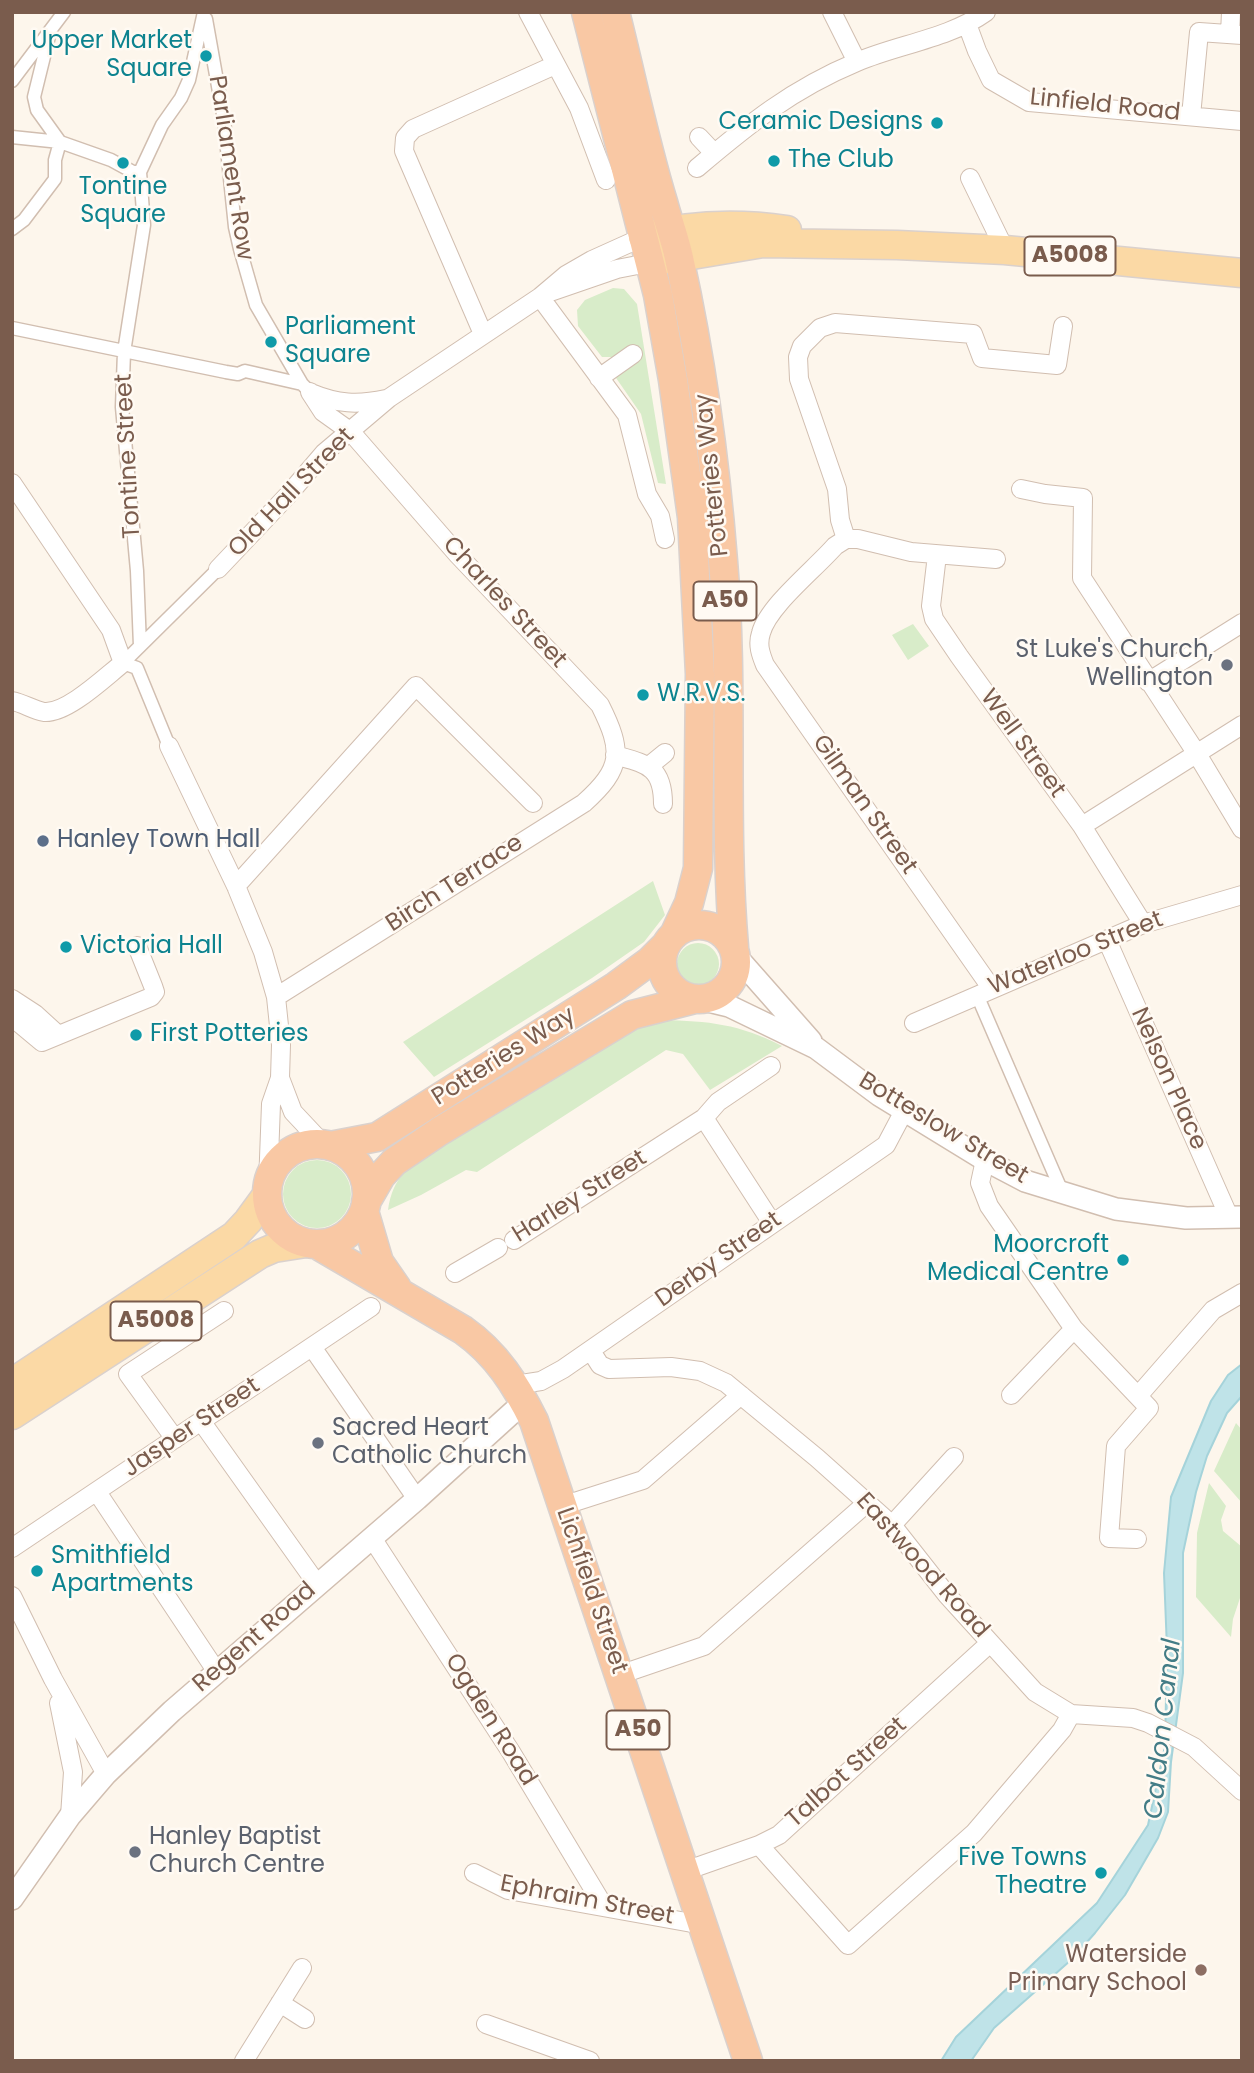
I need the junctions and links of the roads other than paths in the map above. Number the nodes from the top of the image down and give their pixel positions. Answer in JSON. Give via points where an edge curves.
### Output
{"nodes":[{"id":1,"x":64,"y":12,"type":"edge"},
{"id":2,"x":204,"y":12,"type":"edge"},
{"id":3,"x":528,"y":12,"type":"edge"},
{"id":4,"x":586,"y":12,"type":"edge"},
{"id":5,"x":615,"y":12,"type":"edge"},
{"id":6,"x":832,"y":12,"type":"edge"},
{"id":7,"x":986,"y":12,"type":"edge"},
{"id":8,"x":1231,"y":12,"type":"edge"},
{"id":9,"x":967,"y":24,"type":"junction"},
{"id":10,"x":50,"y":32,"type":"junction"},
{"id":11,"x":1236,"y":35,"type":"edge"},
{"id":12,"x":857,"y":62,"type":"junction"},
{"id":13,"x":555,"y":65,"type":"junction"},
{"id":14,"x":12,"y":81,"type":"edge"},
{"id":15,"x":1191,"y":116,"type":"junction"},
{"id":16,"x":1242,"y":121,"type":"edge"},
{"id":17,"x":12,"y":136,"type":"edge"},
{"id":18,"x":699,"y":137,"type":"dead end"},
{"id":19,"x":60,"y":142,"type":"junction"},
{"id":20,"x":714,"y":153,"type":"junction"},
{"id":21,"x":697,"y":168,"type":"dead end"},
{"id":22,"x":140,"y":172,"type":"junction"},
{"id":23,"x":970,"y":178,"type":"dead end"},
{"id":24,"x":606,"y":180,"type":"dead end"},
{"id":25,"x":12,"y":229,"type":"edge"},
{"id":26,"x":672,"y":229,"type":"junction"},
{"id":27,"x":897,"y":245,"type":"junction"},
{"id":28,"x":645,"y":250,"type":"junction"},
{"id":29,"x":1005,"y":250,"type":"junction"},
{"id":30,"x":679,"y":257,"type":"junction"},
{"id":31,"x":1242,"y":273,"type":"edge"},
{"id":32,"x":543,"y":295,"type":"junction"},
{"id":33,"x":1063,"y":326,"type":"dead end"},
{"id":34,"x":12,"y":328,"type":"edge"},
{"id":35,"x":483,"y":334,"type":"junction"},
{"id":36,"x":124,"y":352,"type":"junction"},
{"id":37,"x":633,"y":354,"type":"dead end"},
{"id":38,"x":599,"y":378,"type":"junction"},
{"id":39,"x":306,"y":388,"type":"junction"},
{"id":40,"x":389,"y":398,"type":"junction"},
{"id":41,"x":351,"y":432,"type":"junction"},
{"id":42,"x":12,"y":483,"type":"edge"},
{"id":43,"x":1021,"y":489,"type":"dead end"},
{"id":44,"x":665,"y":539,"type":"dead end"},
{"id":45,"x":846,"y":539,"type":"junction"},
{"id":46,"x":937,"y":555,"type":"junction"},
{"id":47,"x":996,"y":559,"type":"dead end"},
{"id":48,"x":218,"y":569,"type":"joint"},
{"id":49,"x":1242,"y":623,"type":"edge"},
{"id":50,"x":140,"y":646,"type":"junction"},
{"id":51,"x":123,"y":663,"type":"junction"},
{"id":52,"x":1148,"y":682,"type":"junction"},
{"id":53,"x":12,"y":701,"type":"edge"},
{"id":54,"x":1242,"y":725,"type":"edge"},
{"id":55,"x":169,"y":746,"type":"joint"},
{"id":56,"x":665,"y":753,"type":"dead end"},
{"id":57,"x":1197,"y":754,"type":"junction"},
{"id":58,"x":615,"y":755,"type":"junction"},
{"id":59,"x":649,"y":766,"type":"junction"},
{"id":60,"x":533,"y":803,"type":"dead end"},
{"id":61,"x":663,"y":804,"type":"dead end"},
{"id":62,"x":1082,"y":826,"type":"junction"},
{"id":63,"x":1242,"y":829,"type":"edge"},
{"id":64,"x":236,"y":886,"type":"junction"},
{"id":65,"x":1242,"y":895,"type":"edge"},
{"id":66,"x":1143,"y":924,"type":"junction"},
{"id":67,"x":670,"y":940,"type":"junction"},
{"id":68,"x":1107,"y":940,"type":"junction"},
{"id":69,"x":137,"y":946,"type":"dead end"},
{"id":70,"x":735,"y":952,"type":"junction"},
{"id":71,"x":985,"y":992,"type":"junction"},
{"id":72,"x":276,"y":997,"type":"junction"},
{"id":73,"x":12,"y":999,"type":"edge"},
{"id":74,"x":697,"y":999,"type":"junction"},
{"id":75,"x":12,"y":1017,"type":"edge"},
{"id":76,"x":914,"y":1023,"type":"dead end"},
{"id":77,"x":50,"y":1039,"type":"junction"},
{"id":78,"x":817,"y":1048,"type":"junction"},
{"id":79,"x":771,"y":1066,"type":"dead end"},
{"id":80,"x":280,"y":1078,"type":"junction"},
{"id":81,"x":904,"y":1111,"type":"junction"},
{"id":82,"x":704,"y":1118,"type":"junction"},
{"id":83,"x":327,"y":1146,"type":"junction"},
{"id":84,"x":985,"y":1160,"type":"junction"},
{"id":85,"x":268,"y":1190,"type":"junction"},
{"id":86,"x":1063,"y":1194,"type":"junction"},
{"id":87,"x":365,"y":1206,"type":"junction"},
{"id":88,"x":1235,"y":1217,"type":"edge"},
{"id":89,"x":772,"y":1223,"type":"junction"},
{"id":90,"x":514,"y":1240,"type":"joint"},
{"id":91,"x":311,"y":1244,"type":"junction"},
{"id":92,"x":498,"y":1248,"type":"joint"},
{"id":93,"x":455,"y":1273,"type":"dead end"},
{"id":94,"x":400,"y":1293,"type":"junction"},
{"id":95,"x":1240,"y":1298,"type":"edge"},
{"id":96,"x":371,"y":1307,"type":"dead end"},
{"id":97,"x":224,"y":1311,"type":"dead end"},
{"id":98,"x":1074,"y":1329,"type":"junction"},
{"id":99,"x":312,"y":1348,"type":"junction"},
{"id":100,"x":592,"y":1350,"type":"junction"},
{"id":101,"x":12,"y":1383,"type":"edge"},
{"id":102,"x":520,"y":1393,"type":"junction"},
{"id":103,"x":741,"y":1395,"type":"junction"},
{"id":104,"x":1011,"y":1395,"type":"dead end"},
{"id":105,"x":1143,"y":1402,"type":"junction"},
{"id":106,"x":12,"y":1415,"type":"edge"},
{"id":107,"x":201,"y":1421,"type":"junction"},
{"id":108,"x":176,"y":1439,"type":"junction"},
{"id":109,"x":954,"y":1457,"type":"dead end"},
{"id":110,"x":97,"y":1492,"type":"junction"},
{"id":111,"x":417,"y":1499,"type":"junction"},
{"id":112,"x":868,"y":1502,"type":"junction"},
{"id":113,"x":562,"y":1506,"type":"junction"},
{"id":114,"x":892,"y":1525,"type":"junction"},
{"id":115,"x":372,"y":1538,"type":"junction"},
{"id":116,"x":1137,"y":1539,"type":"dead end"},
{"id":117,"x":12,"y":1548,"type":"edge"},
{"id":118,"x":317,"y":1584,"type":"junction"},
{"id":119,"x":12,"y":1596,"type":"edge"},
{"id":120,"x":990,"y":1643,"type":"junction"},
{"id":121,"x":216,"y":1672,"type":"junction"},
{"id":122,"x":620,"y":1675,"type":"junction"},
{"id":123,"x":53,"y":1679,"type":"junction"},
{"id":124,"x":1071,"y":1714,"type":"junction"},
{"id":125,"x":106,"y":1774,"type":"junction"},
{"id":126,"x":1242,"y":1791,"type":"edge"},
{"id":127,"x":71,"y":1816,"type":"junction"},
{"id":128,"x":759,"y":1845,"type":"junction"},
{"id":129,"x":685,"y":1871,"type":"junction"},
{"id":130,"x":474,"y":1873,"type":"dead end"},
{"id":131,"x":12,"y":1899,"type":"edge"},
{"id":132,"x":603,"y":1905,"type":"junction"},
{"id":133,"x":703,"y":1924,"type":"junction"},
{"id":134,"x":302,"y":1968,"type":"dead end"},
{"id":135,"x":280,"y":2003,"type":"junction"},
{"id":136,"x":305,"y":2020,"type":"dead end"},
{"id":137,"x":486,"y":2024,"type":"dead end"},
{"id":138,"x":244,"y":2061,"type":"edge"},
{"id":139,"x":590,"y":2061,"type":"edge"},
{"id":140,"x":748,"y":2061,"type":"edge"}],
"edges":[{"from":1,"to":10,"type":"street"},
{"from":2,"to":22,"type":"street","via":[[190,80]]},
{"from":2,"to":39,"type":"street","name":"Parliament Row","via":[[224,120],[235,227],[249,282],[256,305]]},
{"from":3,"to":13,"type":"street"},
{"from":4,"to":28,"type":"highway","name":"Potteries Way","number":"A50"},
{"from":5,"to":26,"type":"highway","name":"Potteries Way","number":"A50"},
{"from":6,"to":12,"type":"street"},
{"from":7,"to":9,"type":"street"},
{"from":8,"to":11,"type":"street"},
{"from":9,"to":12,"type":"street"},
{"from":9,"to":15,"type":"street","name":"Linfield Road","via":[[991,80],[1029,102]]},
{"from":10,"to":14,"type":"street"},
{"from":10,"to":19,"type":"street","via":[[34,97],[37,110]]},
{"from":11,"to":15,"type":"street","via":[[1199,32]]},
{"from":12,"to":20,"type":"street","via":[[784,99]]},
{"from":13,"to":24,"type":"street","via":[[583,116]]},
{"from":13,"to":35,"type":"street","via":[[413,129],[405,138],[404,151]]},
{"from":15,"to":16,"type":"street","name":"Linfield Road"},
{"from":17,"to":19,"type":"street"},
{"from":18,"to":20,"type":"street"},
{"from":19,"to":22,"type":"street"},
{"from":19,"to":25,"type":"street","via":[[55,179]]},
{"from":20,"to":21,"type":"street"},
{"from":22,"to":36,"type":"street","name":"Tontine Street","via":[[144,225]]},
{"from":23,"to":29,"type":"street"},
{"from":26,"to":27,"type":"main road","number":"A5008","via":[[748,225]]},
{"from":26,"to":28,"type":"main road","number":"A5008"},
{"from":26,"to":30,"type":"highway","name":"Potteries Way","number":"A50"},
{"from":27,"to":29,"type":"main road","number":"A5008"},
{"from":27,"to":30,"type":"main road","number":"A5008","via":[[763,243]]},
{"from":28,"to":30,"type":"main road","number":"A5008"},
{"from":28,"to":32,"type":"street","name":"Old Hall Street","via":[[617,269]]},
{"from":28,"to":32,"type":"street","name":"Old Hall Street","via":[[586,263]]},
{"from":28,"to":67,"type":"highway","name":"Potteries Way","number":"A50","via":[[659,303],[685,461],[700,674],[698,868],[689,903]]},
{"from":29,"to":31,"type":"main road","number":"A5008"},
{"from":30,"to":70,"type":"highway","name":"Potteries Way","number":"A50","via":[[702,378],[723,563]]},
{"from":32,"to":35,"type":"street","name":"Old Hall Street"},
{"from":32,"to":38,"type":"street"},
{"from":33,"to":45,"type":"street","via":[[1057,365],[982,358],[973,334],[846,323],[820,327],[809,336],[798,357],[799,379],[837,489]]},
{"from":34,"to":36,"type":"street"},
{"from":35,"to":40,"type":"street","name":"Old Hall Street"},
{"from":36,"to":39,"type":"street","via":[[238,374],[245,371]]},
{"from":36,"to":50,"type":"street","name":"Tontine Street","via":[[122,407]]},
{"from":37,"to":38,"type":"street"},
{"from":38,"to":44,"type":"street","via":[[627,415],[647,494],[660,516]]},
{"from":39,"to":40,"type":"street","via":[[333,402]]},
{"from":39,"to":41,"type":"street","name":"Parliament Row","via":[[323,412]]},
{"from":40,"to":41,"type":"street","name":"Old Hall Street"},
{"from":41,"to":48,"type":"street","name":"Old Hall Street","via":[[324,453]]},
{"from":41,"to":58,"type":"street","name":"Charles Street","via":[[458,555],[600,705],[615,734]]},
{"from":42,"to":51,"type":"street","via":[[111,630]]},
{"from":43,"to":52,"type":"street","via":[[1083,498],[1082,578]]},
{"from":45,"to":46,"type":"street"},
{"from":45,"to":71,"type":"street","name":"Gilman Street","via":[[769,616],[760,639],[761,657]]},
{"from":46,"to":47,"type":"street"},
{"from":46,"to":62,"type":"street","name":"Well Street","via":[[931,606],[934,619]]},
{"from":48,"to":50,"type":"street","name":"Old Hall Street"},
{"from":49,"to":52,"type":"street"},
{"from":50,"to":51,"type":"street","name":"Old Hall Street"},
{"from":51,"to":53,"type":"street","via":[[55,711]]},
{"from":51,"to":55,"type":"street","via":[[137,668]]},
{"from":52,"to":57,"type":"street"},
{"from":54,"to":57,"type":"street"},
{"from":55,"to":64,"type":"street"},
{"from":56,"to":59,"type":"street"},
{"from":57,"to":62,"type":"street"},
{"from":57,"to":63,"type":"street"},
{"from":58,"to":59,"type":"street"},
{"from":58,"to":72,"type":"street","name":"Birch Terrace","via":[[604,784],[584,803]]},
{"from":59,"to":61,"type":"street","via":[[663,787]]},
{"from":60,"to":64,"type":"street","via":[[416,686]]},
{"from":62,"to":66,"type":"street","name":"Well Street"},
{"from":64,"to":72,"type":"street"},
{"from":65,"to":66,"type":"street","name":"Waterloo Street"},
{"from":66,"to":68,"type":"street","name":"Waterloo Street"},
{"from":67,"to":70,"type":"highway","via":[[683,928],[706,925],[726,936]]},
{"from":67,"to":74,"type":"highway","via":[[663,964],[669,983],[682,995]]},
{"from":67,"to":83,"type":"highway","name":"Potteries Way","number":"A50","via":[[616,986],[377,1138]]},
{"from":68,"to":71,"type":"street","name":"Waterloo Street"},
{"from":68,"to":88,"type":"street","name":"Nelson Place"},
{"from":69,"to":77,"type":"street","via":[[155,992],[151,997]]},
{"from":70,"to":74,"type":"highway","via":[[735,975],[727,987],[717,995]]},
{"from":70,"to":78,"type":"street","name":"Botteslow Street"},
{"from":71,"to":76,"type":"street","name":"Waterloo Street"},
{"from":71,"to":86,"type":"street"},
{"from":72,"to":80,"type":"street"},
{"from":73,"to":77,"type":"street","via":[[35,1014]]},
{"from":74,"to":78,"type":"street","name":"Botteslow Street","via":[[729,1006]]},
{"from":74,"to":87,"type":"highway","name":"Potteries Way","via":[[632,1015],[440,1131],[394,1162]]},
{"from":75,"to":77,"type":"street"},
{"from":78,"to":81,"type":"street","name":"Botteslow Street"},
{"from":79,"to":82,"type":"street","name":"Harley Street","via":[[718,1102]]},
{"from":80,"to":83,"type":"street","via":[[293,1112]]},
{"from":80,"to":85,"type":"street","via":[[271,1104]]},
{"from":81,"to":84,"type":"street","name":"Botteslow Street"},
{"from":81,"to":89,"type":"street","name":"Derby Street","via":[[886,1145]]},
{"from":82,"to":89,"type":"street"},
{"from":82,"to":90,"type":"street","name":"Harley Street"},
{"from":83,"to":85,"type":"highway","via":[[294,1150],[275,1167]]},
{"from":83,"to":87,"type":"highway","via":[[346,1154],[360,1169],[366,1184]]},
{"from":84,"to":86,"type":"street","name":"Botteslow Street"},
{"from":84,"to":98,"type":"street","via":[[980,1183],[989,1206]]},
{"from":85,"to":91,"type":"highway","via":[[278,1225]]},
{"from":85,"to":101,"type":"main road","number":"A5008","via":[[234,1236]]},
{"from":86,"to":88,"type":"street","name":"Botteslow Street","via":[[1153,1214]]},
{"from":87,"to":91,"type":"highway","via":[[347,1234],[332,1242]]},
{"from":87,"to":94,"type":"highway","name":"Lichfield Street","number":"A50","via":[[379,1262]]},
{"from":89,"to":100,"type":"street","name":"Derby Street"},
{"from":90,"to":92,"type":"street","name":"Harley Street"},
{"from":91,"to":94,"type":"highway","name":"Lichfield Street","number":"A50"},
{"from":91,"to":106,"type":"main road","number":"A5008","via":[[260,1254]]},
{"from":92,"to":93,"type":"street","name":"Harley Street"},
{"from":94,"to":102,"type":"highway","name":"Lichfield Street","number":"A50","via":[[482,1343]]},
{"from":95,"to":105,"type":"street","via":[[1213,1310]]},
{"from":96,"to":99,"type":"street","name":"Jasper Street"},
{"from":97,"to":108,"type":"street","via":[[128,1374]]},
{"from":98,"to":104,"type":"street"},
{"from":98,"to":105,"type":"street"},
{"from":99,"to":107,"type":"street","name":"Jasper Street"},
{"from":99,"to":111,"type":"street"},
{"from":100,"to":102,"type":"street","name":"Derby Street"},
{"from":100,"to":103,"type":"street","name":"Eastwood Road","via":[[600,1365],[609,1369],[700,1371]]},
{"from":102,"to":111,"type":"street","name":"Regent Road"},
{"from":102,"to":113,"type":"highway","name":"Lichfield Street","number":"A50"},
{"from":103,"to":112,"type":"street","name":"Eastwood Road"},
{"from":103,"to":113,"type":"street","via":[[643,1480]]},
{"from":105,"to":116,"type":"street","via":[[1116,1446],[1109,1538]]},
{"from":107,"to":108,"type":"street","name":"Jasper Street"},
{"from":107,"to":118,"type":"street"},
{"from":108,"to":110,"type":"street","name":"Jasper Street"},
{"from":109,"to":114,"type":"street"},
{"from":110,"to":117,"type":"street","name":"Jasper Street"},
{"from":110,"to":121,"type":"street"},
{"from":111,"to":115,"type":"street","name":"Regent Road"},
{"from":112,"to":114,"type":"street","name":"Eastwood Road"},
{"from":112,"to":122,"type":"street","via":[[704,1646]]},
{"from":113,"to":122,"type":"highway","name":"Lichfield Street","number":"A50"},
{"from":114,"to":120,"type":"street","name":"Eastwood Road"},
{"from":115,"to":118,"type":"street","name":"Regent Road"},
{"from":115,"to":132,"type":"street","name":"Ogden Road","via":[[511,1752]]},
{"from":118,"to":121,"type":"street","name":"Regent Road"},
{"from":119,"to":123,"type":"street"},
{"from":120,"to":124,"type":"street","name":"Eastwood Road","via":[[1035,1692]]},
{"from":120,"to":128,"type":"street","name":"Talbot Street","via":[[779,1835]]},
{"from":121,"to":125,"type":"street","name":"Regent Road"},
{"from":122,"to":129,"type":"highway","name":"Lichfield Street","number":"A50"},
{"from":123,"to":125,"type":"street"},
{"from":123,"to":127,"type":"street","via":[[70,1747]]},
{"from":124,"to":126,"type":"street","name":"Eastwood Road","via":[[1133,1718],[1148,1724],[1194,1747]]},
{"from":124,"to":128,"type":"street","via":[[974,1833],[848,1945]]},
{"from":125,"to":127,"type":"street","name":"Regent Road"},
{"from":127,"to":131,"type":"street","name":"Regent Road"},
{"from":128,"to":129,"type":"street","name":"Talbot Street"},
{"from":129,"to":133,"type":"highway","name":"Lichfield Street","number":"A50"},
{"from":130,"to":132,"type":"street","name":"Ephraim Street","via":[[508,1889]]},
{"from":132,"to":133,"type":"street","name":"Ephraim Street"},
{"from":133,"to":140,"type":"highway","name":"Lichfield Street","number":"A50"},
{"from":134,"to":135,"type":"street"},
{"from":135,"to":136,"type":"street"},
{"from":135,"to":138,"type":"street"},
{"from":137,"to":139,"type":"street"}]}
